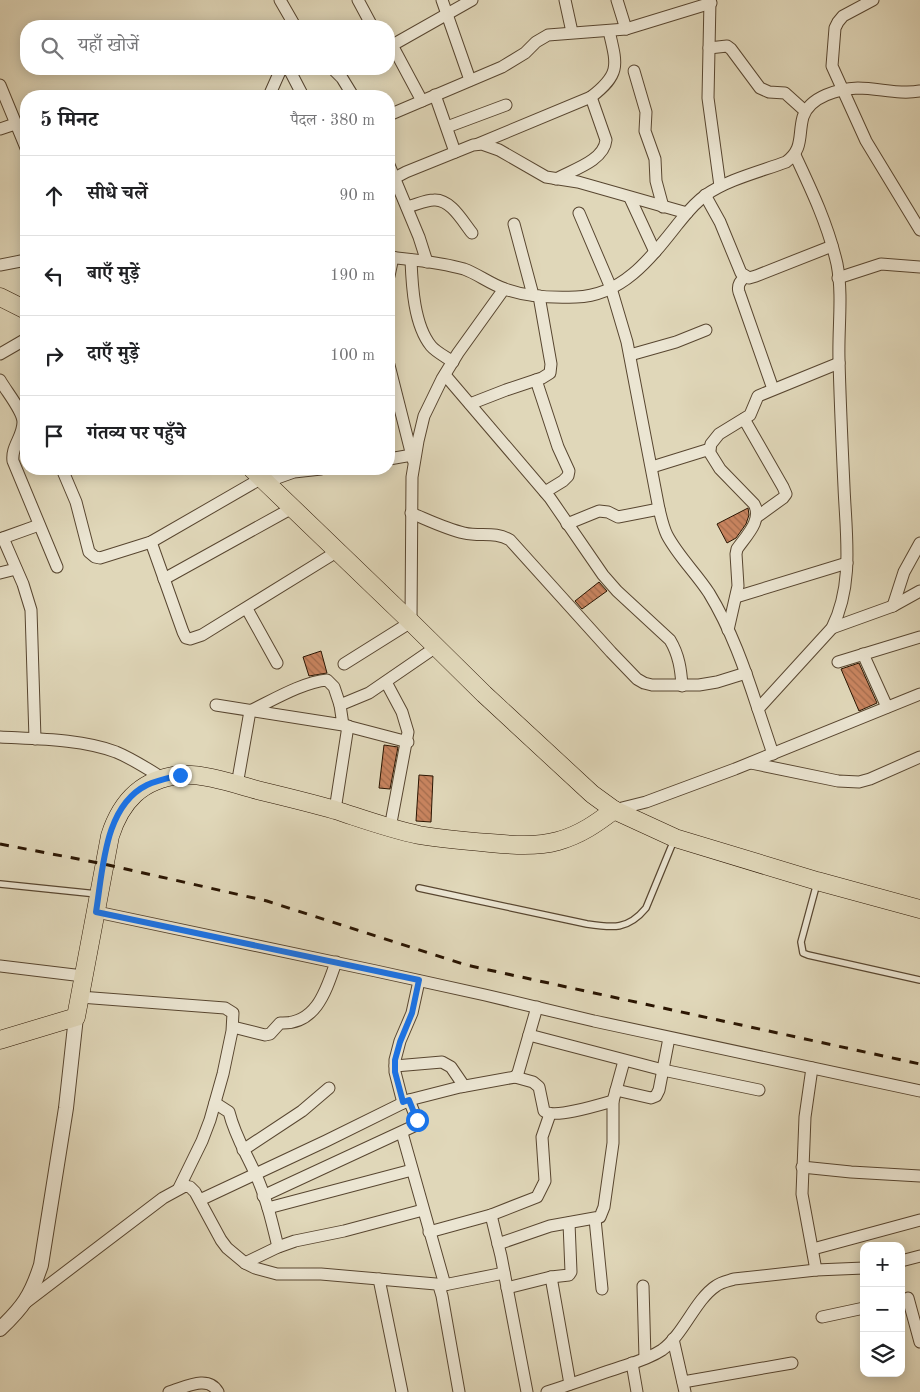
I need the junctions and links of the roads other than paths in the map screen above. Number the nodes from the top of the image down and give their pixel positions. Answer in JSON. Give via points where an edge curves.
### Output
{"nodes":[{"id":1,"x":280,"y":0,"type":"edge"},
{"id":2,"x":358,"y":0,"type":"edge"},
{"id":3,"x":442,"y":0,"type":"edge"},
{"id":4,"x":472,"y":0,"type":"edge"},
{"id":5,"x":565,"y":0,"type":"edge"},
{"id":6,"x":617,"y":0,"type":"edge"},
{"id":7,"x":873,"y":0,"type":"edge"},
{"id":8,"x":711,"y":1,"type":"edge"},
{"id":9,"x":447,"y":14,"type":"junction"},
{"id":10,"x":292,"y":20,"type":"edge"},
{"id":11,"x":369,"y":20,"type":"edge"},
{"id":12,"x":626,"y":30,"type":"junction"},
{"id":13,"x":609,"y":31,"type":"junction"},
{"id":14,"x":572,"y":32,"type":"junction"},
{"id":15,"x":395,"y":43,"type":"edge"},
{"id":16,"x":709,"y":48,"type":"junction"},
{"id":17,"x":395,"y":54,"type":"edge"},
{"id":18,"x":634,"y":71,"type":"dead end"},
{"id":19,"x":279,"y":75,"type":"edge"},
{"id":20,"x":292,"y":75,"type":"edge"},
{"id":21,"x":341,"y":75,"type":"edge"},
{"id":22,"x":470,"y":80,"type":"junction"},
{"id":23,"x":0,"y":85,"type":"edge"},
{"id":24,"x":272,"y":90,"type":"edge"},
{"id":25,"x":300,"y":90,"type":"edge"},
{"id":26,"x":350,"y":90,"type":"edge"},
{"id":27,"x":843,"y":90,"type":"junction"},
{"id":28,"x":920,"y":91,"type":"edge"},
{"id":29,"x":435,"y":95,"type":"junction"},
{"id":30,"x":591,"y":97,"type":"junction"},
{"id":31,"x":422,"y":100,"type":"junction"},
{"id":32,"x":506,"y":105,"type":"dead end"},
{"id":33,"x":806,"y":111,"type":"junction"},
{"id":34,"x":395,"y":113,"type":"edge"},
{"id":35,"x":16,"y":124,"type":"junction"},
{"id":36,"x":447,"y":127,"type":"junction"},
{"id":37,"x":0,"y":129,"type":"edge"},
{"id":38,"x":20,"y":134,"type":"edge"},
{"id":39,"x":478,"y":144,"type":"junction"},
{"id":40,"x":455,"y":152,"type":"junction"},
{"id":41,"x":795,"y":156,"type":"junction"},
{"id":42,"x":395,"y":179,"type":"edge"},
{"id":43,"x":556,"y":179,"type":"junction"},
{"id":44,"x":395,"y":185,"type":"edge"},
{"id":45,"x":720,"y":186,"type":"junction"},
{"id":46,"x":705,"y":195,"type":"junction"},
{"id":47,"x":630,"y":198,"type":"junction"},
{"id":48,"x":407,"y":207,"type":"junction"},
{"id":49,"x":663,"y":207,"type":"junction"},
{"id":50,"x":579,"y":213,"type":"dead end"},
{"id":51,"x":687,"y":213,"type":"junction"},
{"id":52,"x":514,"y":224,"type":"dead end"},
{"id":53,"x":920,"y":230,"type":"edge"},
{"id":54,"x":472,"y":234,"type":"dead end"},
{"id":55,"x":832,"y":246,"type":"junction"},
{"id":56,"x":655,"y":252,"type":"junction"},
{"id":57,"x":395,"y":258,"type":"edge"},
{"id":58,"x":411,"y":260,"type":"junction"},
{"id":59,"x":20,"y":261,"type":"edge"},
{"id":60,"x":427,"y":262,"type":"junction"},
{"id":61,"x":0,"y":265,"type":"edge"},
{"id":62,"x":920,"y":267,"type":"edge"},
{"id":63,"x":745,"y":277,"type":"junction"},
{"id":64,"x":838,"y":278,"type":"junction"},
{"id":65,"x":611,"y":288,"type":"junction"},
{"id":66,"x":504,"y":289,"type":"junction"},
{"id":67,"x":536,"y":295,"type":"junction"},
{"id":68,"x":0,"y":297,"type":"edge"},
{"id":69,"x":20,"y":307,"type":"edge"},
{"id":70,"x":706,"y":330,"type":"dead end"},
{"id":71,"x":20,"y":342,"type":"edge"},
{"id":72,"x":0,"y":354,"type":"edge"},
{"id":73,"x":630,"y":355,"type":"junction"},
{"id":74,"x":453,"y":362,"type":"junction"},
{"id":75,"x":839,"y":363,"type":"junction"},
{"id":76,"x":445,"y":375,"type":"junction"},
{"id":77,"x":0,"y":380,"type":"edge"},
{"id":78,"x":536,"y":380,"type":"junction"},
{"id":79,"x":395,"y":388,"type":"edge"},
{"id":80,"x":773,"y":389,"type":"junction"},
{"id":81,"x":470,"y":404,"type":"junction"},
{"id":82,"x":20,"y":413,"type":"edge"},
{"id":83,"x":744,"y":419,"type":"junction"},
{"id":84,"x":20,"y":436,"type":"edge"},
{"id":85,"x":710,"y":449,"type":"junction"},
{"id":86,"x":395,"y":459,"type":"edge"},
{"id":87,"x":413,"y":459,"type":"junction"},
{"id":88,"x":652,"y":467,"type":"junction"},
{"id":89,"x":65,"y":475,"type":"edge"},
{"id":90,"x":260,"y":476,"type":"edge"},
{"id":91,"x":545,"y":492,"type":"junction"},
{"id":92,"x":294,"y":508,"type":"junction"},
{"id":93,"x":659,"y":509,"type":"junction"},
{"id":94,"x":412,"y":513,"type":"junction"},
{"id":95,"x":758,"y":516,"type":"junction"},
{"id":96,"x":568,"y":524,"type":"junction"},
{"id":97,"x":39,"y":525,"type":"junction"},
{"id":98,"x":1,"y":539,"type":"edge"},
{"id":99,"x":152,"y":542,"type":"junction"},
{"id":100,"x":920,"y":543,"type":"edge"},
{"id":101,"x":338,"y":551,"type":"junction"},
{"id":102,"x":847,"y":563,"type":"junction"},
{"id":103,"x":57,"y":567,"type":"dead end"},
{"id":104,"x":16,"y":569,"type":"junction"},
{"id":105,"x":0,"y":573,"type":"edge"},
{"id":106,"x":164,"y":579,"type":"junction"},
{"id":107,"x":920,"y":591,"type":"edge"},
{"id":108,"x":736,"y":597,"type":"junction"},
{"id":109,"x":893,"y":606,"type":"junction"},
{"id":110,"x":247,"y":609,"type":"junction"},
{"id":111,"x":411,"y":622,"type":"junction"},
{"id":112,"x":832,"y":628,"type":"junction"},
{"id":113,"x":728,"y":630,"type":"junction"},
{"id":114,"x":920,"y":637,"type":"edge"},
{"id":115,"x":436,"y":647,"type":"junction"},
{"id":116,"x":863,"y":654,"type":"junction"},
{"id":117,"x":838,"y":662,"type":"dead end"},
{"id":118,"x":278,"y":663,"type":"dead end"},
{"id":119,"x":344,"y":664,"type":"dead end"},
{"id":120,"x":746,"y":673,"type":"junction"},
{"id":121,"x":386,"y":682,"type":"junction"},
{"id":122,"x":682,"y":686,"type":"junction"},
{"id":123,"x":920,"y":694,"type":"edge"},
{"id":124,"x":216,"y":705,"type":"dead end"},
{"id":125,"x":340,"y":705,"type":"junction"},
{"id":126,"x":887,"y":707,"type":"junction"},
{"id":127,"x":758,"y":709,"type":"junction"},
{"id":128,"x":250,"y":711,"type":"junction"},
{"id":129,"x":346,"y":726,"type":"junction"},
{"id":130,"x":0,"y":737,"type":"edge"},
{"id":131,"x":35,"y":739,"type":"junction"},
{"id":132,"x":408,"y":742,"type":"junction"},
{"id":133,"x":773,"y":754,"type":"junction"},
{"id":134,"x":920,"y":757,"type":"edge"},
{"id":135,"x":751,"y":763,"type":"junction"},
{"id":136,"x":164,"y":779,"type":"junction"},
{"id":137,"x":237,"y":785,"type":"junction"},
{"id":138,"x":335,"y":810,"type":"junction"},
{"id":139,"x":614,"y":810,"type":"junction"},
{"id":140,"x":390,"y":828,"type":"junction"},
{"id":141,"x":675,"y":838,"type":"junction"},
{"id":142,"x":817,"y":881,"type":"junction"},
{"id":143,"x":0,"y":884,"type":"edge"},
{"id":144,"x":419,"y":888,"type":"dead end"},
{"id":145,"x":99,"y":894,"type":"junction"},
{"id":146,"x":920,"y":909,"type":"edge"},
{"id":147,"x":96,"y":912,"type":"junction"},
{"id":148,"x":336,"y":962,"type":"junction"},
{"id":149,"x":1,"y":966,"type":"edge"},
{"id":150,"x":83,"y":976,"type":"junction"},
{"id":151,"x":419,"y":980,"type":"junction"},
{"id":152,"x":920,"y":980,"type":"edge"},
{"id":153,"x":80,"y":997,"type":"junction"},
{"id":154,"x":536,"y":1008,"type":"junction"},
{"id":155,"x":76,"y":1017,"type":"junction"},
{"id":156,"x":233,"y":1027,"type":"junction"},
{"id":157,"x":529,"y":1035,"type":"junction"},
{"id":158,"x":669,"y":1038,"type":"junction"},
{"id":159,"x":0,"y":1040,"type":"edge"},
{"id":160,"x":624,"y":1060,"type":"junction"},
{"id":161,"x":394,"y":1066,"type":"junction"},
{"id":162,"x":812,"y":1068,"type":"junction"},
{"id":163,"x":663,"y":1070,"type":"junction"},
{"id":164,"x":516,"y":1077,"type":"junction"},
{"id":165,"x":464,"y":1086,"type":"junction"},
{"id":166,"x":329,"y":1088,"type":"dead end"},
{"id":167,"x":759,"y":1090,"type":"dead end"},
{"id":168,"x":920,"y":1091,"type":"edge"},
{"id":169,"x":614,"y":1096,"type":"junction"},
{"id":170,"x":406,"y":1101,"type":"junction"},
{"id":171,"x":215,"y":1103,"type":"junction"},
{"id":172,"x":550,"y":1114,"type":"junction"},
{"id":173,"x":402,"y":1132,"type":"junction"},
{"id":174,"x":243,"y":1150,"type":"junction"},
{"id":175,"x":802,"y":1167,"type":"junction"},
{"id":176,"x":412,"y":1170,"type":"junction"},
{"id":177,"x":255,"y":1174,"type":"junction"},
{"id":178,"x":920,"y":1176,"type":"edge"},
{"id":179,"x":179,"y":1188,"type":"junction"},
{"id":180,"x":264,"y":1196,"type":"junction"},
{"id":181,"x":200,"y":1200,"type":"junction"},
{"id":182,"x":268,"y":1208,"type":"junction"},
{"id":183,"x":423,"y":1210,"type":"junction"},
{"id":184,"x":491,"y":1215,"type":"junction"},
{"id":185,"x":595,"y":1219,"type":"junction"},
{"id":186,"x":920,"y":1221,"type":"edge"},
{"id":187,"x":569,"y":1223,"type":"junction"},
{"id":188,"x":429,"y":1232,"type":"junction"},
{"id":189,"x":498,"y":1244,"type":"junction"},
{"id":190,"x":278,"y":1247,"type":"junction"},
{"id":191,"x":813,"y":1249,"type":"junction"},
{"id":192,"x":920,"y":1256,"type":"edge"},
{"id":193,"x":905,"y":1260,"type":"edge"},
{"id":194,"x":245,"y":1263,"type":"junction"},
{"id":195,"x":860,"y":1268,"type":"edge"},
{"id":196,"x":816,"y":1270,"type":"junction"},
{"id":197,"x":504,"y":1273,"type":"junction"},
{"id":198,"x":551,"y":1277,"type":"junction"},
{"id":199,"x":379,"y":1279,"type":"junction"},
{"id":200,"x":442,"y":1286,"type":"junction"},
{"id":201,"x":643,"y":1286,"type":"dead end"},
{"id":202,"x":507,"y":1288,"type":"junction"},
{"id":203,"x":602,"y":1289,"type":"dead end"},
{"id":204,"x":910,"y":1298,"type":"edge"},
{"id":205,"x":25,"y":1303,"type":"junction"},
{"id":206,"x":860,"y":1309,"type":"edge"},
{"id":207,"x":822,"y":1317,"type":"dead end"},
{"id":208,"x":0,"y":1330,"type":"edge"},
{"id":209,"x":673,"y":1339,"type":"junction"},
{"id":210,"x":920,"y":1342,"type":"edge"},
{"id":211,"x":645,"y":1358,"type":"junction"},
{"id":212,"x":632,"y":1363,"type":"junction"},
{"id":213,"x":792,"y":1363,"type":"dead end"},
{"id":214,"x":570,"y":1384,"type":"junction"},
{"id":215,"x":684,"y":1387,"type":"edge"},
{"id":216,"x":169,"y":1392,"type":"edge"},
{"id":217,"x":218,"y":1392,"type":"edge"},
{"id":218,"x":402,"y":1392,"type":"edge"},
{"id":219,"x":459,"y":1392,"type":"edge"},
{"id":220,"x":527,"y":1392,"type":"edge"},
{"id":221,"x":547,"y":1392,"type":"edge"},
{"id":222,"x":637,"y":1392,"type":"edge"}],
"edges":[{"from":1,"to":10,"type":"street"},
{"from":2,"to":11,"type":"street"},
{"from":3,"to":9,"type":"street"},
{"from":4,"to":9,"type":"street"},
{"from":5,"to":14,"type":"street"},
{"from":6,"to":12,"type":"street"},
{"from":7,"to":27,"type":"street","via":[[843,16],[835,28],[832,66]]},
{"from":8,"to":12,"type":"street"},
{"from":8,"to":16,"type":"street"},
{"from":9,"to":15,"type":"street"},
{"from":9,"to":22,"type":"street"},
{"from":12,"to":13,"type":"street"},
{"from":13,"to":14,"type":"street"},
{"from":13,"to":30,"type":"street","via":[[616,69]]},
{"from":14,"to":22,"type":"street","via":[[548,35],[515,60]]},
{"from":16,"to":33,"type":"street","via":[[727,46],[760,88],[790,95]]},
{"from":16,"to":45,"type":"street","via":[[708,98]]},
{"from":17,"to":31,"type":"street"},
{"from":18,"to":49,"type":"street","via":[[646,112],[646,131],[655,159],[656,181]]},
{"from":19,"to":24,"type":"street"},
{"from":20,"to":25,"type":"street"},
{"from":21,"to":26,"type":"street"},
{"from":22,"to":29,"type":"street"},
{"from":23,"to":35,"type":"street"},
{"from":27,"to":28,"type":"street"},
{"from":27,"to":33,"type":"street","via":[[820,97]]},
{"from":27,"to":53,"type":"street","via":[[866,141]]},
{"from":29,"to":31,"type":"street"},
{"from":29,"to":36,"type":"street"},
{"from":30,"to":39,"type":"street"},
{"from":30,"to":43,"type":"street","via":[[606,145],[597,156]]},
{"from":31,"to":34,"type":"street"},
{"from":32,"to":36,"type":"street"},
{"from":33,"to":41,"type":"street"},
{"from":35,"to":37,"type":"street"},
{"from":35,"to":38,"type":"street"},
{"from":36,"to":40,"type":"street"},
{"from":39,"to":40,"type":"street"},
{"from":39,"to":43,"type":"street","via":[[499,150],[546,177]]},
{"from":40,"to":42,"type":"street"},
{"from":41,"to":45,"type":"street"},
{"from":41,"to":55,"type":"street","via":[[822,214]]},
{"from":43,"to":47,"type":"street","via":[[578,182]]},
{"from":44,"to":48,"type":"street"},
{"from":45,"to":46,"type":"street"},
{"from":46,"to":51,"type":"street"},
{"from":46,"to":63,"type":"street"},
{"from":47,"to":49,"type":"street"},
{"from":47,"to":56,"type":"street"},
{"from":48,"to":54,"type":"street","via":[[434,200],[444,202]]},
{"from":48,"to":60,"type":"street"},
{"from":49,"to":51,"type":"street"},
{"from":50,"to":65,"type":"street"},
{"from":51,"to":56,"type":"street"},
{"from":52,"to":67,"type":"street"},
{"from":55,"to":63,"type":"street","via":[[756,276]]},
{"from":55,"to":64,"type":"street"},
{"from":56,"to":65,"type":"street","via":[[629,277]]},
{"from":57,"to":58,"type":"street"},
{"from":58,"to":60,"type":"street"},
{"from":58,"to":74,"type":"street","via":[[415,306],[424,331],[431,346]]},
{"from":59,"to":61,"type":"street"},
{"from":60,"to":66,"type":"street","via":[[466,270]]},
{"from":62,"to":64,"type":"street","via":[[881,264]]},
{"from":63,"to":80,"type":"street","via":[[740,282],[739,292]]},
{"from":64,"to":75,"type":"street"},
{"from":65,"to":67,"type":"street","via":[[578,297]]},
{"from":65,"to":73,"type":"street"},
{"from":66,"to":67,"type":"street"},
{"from":66,"to":74,"type":"street"},
{"from":67,"to":78,"type":"street","via":[[552,369],[547,376]]},
{"from":68,"to":69,"type":"main road"},
{"from":70,"to":73,"type":"street"},
{"from":71,"to":72,"type":"street"},
{"from":73,"to":88,"type":"street"},
{"from":74,"to":76,"type":"street"},
{"from":75,"to":80,"type":"street"},
{"from":75,"to":102,"type":"street"},
{"from":76,"to":81,"type":"street"},
{"from":76,"to":87,"type":"street","via":[[424,416]]},
{"from":77,"to":82,"type":"street"},
{"from":78,"to":81,"type":"street"},
{"from":78,"to":91,"type":"street","via":[[569,470],[563,481]]},
{"from":79,"to":87,"type":"street"},
{"from":80,"to":83,"type":"street","via":[[758,396],[752,411]]},
{"from":81,"to":91,"type":"street"},
{"from":83,"to":85,"type":"street","via":[[719,434]]},
{"from":83,"to":95,"type":"street","via":[[786,494]]},
{"from":84,"to":97,"type":"street","via":[[12,454],[13,461]]},
{"from":85,"to":88,"type":"street"},
{"from":85,"to":95,"type":"street","via":[[720,469],[754,504]]},
{"from":86,"to":87,"type":"street"},
{"from":87,"to":94,"type":"street"},
{"from":88,"to":93,"type":"street"},
{"from":89,"to":99,"type":"street","via":[[91,555],[105,557]]},
{"from":90,"to":92,"type":"main road"},
{"from":90,"to":99,"type":"street"},
{"from":91,"to":96,"type":"street"},
{"from":92,"to":101,"type":"main road"},
{"from":92,"to":106,"type":"street"},
{"from":93,"to":96,"type":"street","via":[[618,517],[599,511]]},
{"from":93,"to":113,"type":"street","via":[[665,532],[709,594]]},
{"from":94,"to":111,"type":"street"},
{"from":94,"to":122,"type":"street","via":[[462,533],[505,537],[637,679],[652,685]]},
{"from":95,"to":108,"type":"street","via":[[737,549]]},
{"from":96,"to":122,"type":"street","via":[[617,591],[670,640],[680,664]]},
{"from":97,"to":98,"type":"street"},
{"from":97,"to":103,"type":"street"},
{"from":98,"to":104,"type":"street"},
{"from":99,"to":106,"type":"street"},
{"from":100,"to":109,"type":"street","via":[[904,572]]},
{"from":101,"to":110,"type":"street"},
{"from":101,"to":111,"type":"main road"},
{"from":102,"to":108,"type":"street"},
{"from":102,"to":112,"type":"street","via":[[844,595]]},
{"from":104,"to":105,"type":"street"},
{"from":104,"to":131,"type":"street","via":[[32,610]]},
{"from":106,"to":110,"type":"street","via":[[186,638],[202,635]]},
{"from":107,"to":109,"type":"street"},
{"from":108,"to":113,"type":"street"},
{"from":109,"to":112,"type":"street"},
{"from":110,"to":118,"type":"street"},
{"from":111,"to":115,"type":"main road"},
{"from":111,"to":119,"type":"street"},
{"from":112,"to":127,"type":"street"},
{"from":113,"to":120,"type":"street"},
{"from":114,"to":116,"type":"street"},
{"from":115,"to":121,"type":"street"},
{"from":115,"to":139,"type":"main road","via":[[592,794]]},
{"from":116,"to":117,"type":"street"},
{"from":116,"to":126,"type":"street"},
{"from":120,"to":122,"type":"street","via":[[717,682]]},
{"from":120,"to":127,"type":"street"},
{"from":121,"to":125,"type":"street"},
{"from":121,"to":132,"type":"street","via":[[407,724]]},
{"from":123,"to":126,"type":"street"},
{"from":124,"to":128,"type":"street"},
{"from":125,"to":128,"type":"street","via":[[334,687],[327,680],[295,690]]},
{"from":125,"to":129,"type":"street"},
{"from":126,"to":133,"type":"street"},
{"from":127,"to":133,"type":"street"},
{"from":128,"to":129,"type":"street"},
{"from":128,"to":137,"type":"street"},
{"from":129,"to":132,"type":"street"},
{"from":129,"to":138,"type":"street"},
{"from":130,"to":131,"type":"street"},
{"from":131,"to":136,"type":"street","via":[[99,747],[132,759]]},
{"from":132,"to":140,"type":"street"},
{"from":133,"to":135,"type":"street"},
{"from":134,"to":135,"type":"street","via":[[859,782]]},
{"from":135,"to":139,"type":"street","via":[[646,802]]},
{"from":136,"to":137,"type":"main road","via":[[180,775],[198,776]]},
{"from":136,"to":145,"type":"main road","via":[[136,793],[116,818]]},
{"from":137,"to":138,"type":"main road"},
{"from":138,"to":140,"type":"main road"},
{"from":139,"to":140,"type":"main road","via":[[578,834],[536,845],[457,840]]},
{"from":139,"to":141,"type":"main road"},
{"from":141,"to":142,"type":"main road"},
{"from":141,"to":144,"type":"lane","via":[[646,908],[638,917],[618,927],[587,924]]},
{"from":142,"to":146,"type":"main road"},
{"from":142,"to":152,"type":"lane","via":[[801,942],[803,952]]},
{"from":143,"to":145,"type":"lane"},
{"from":145,"to":147,"type":"main road"},
{"from":147,"to":148,"type":"street"},
{"from":147,"to":150,"type":"main road"},
{"from":148,"to":151,"type":"street"},
{"from":148,"to":156,"type":"street","via":[[321,1002],[298,1021],[280,1023],[265,1035]]},
{"from":149,"to":150,"type":"street"},
{"from":150,"to":153,"type":"main road"},
{"from":151,"to":154,"type":"street"},
{"from":151,"to":161,"type":"street","via":[[415,1003],[397,1049]]},
{"from":153,"to":155,"type":"main road"},
{"from":153,"to":156,"type":"street","via":[[225,1008],[233,1013]]},
{"from":154,"to":157,"type":"street"},
{"from":154,"to":158,"type":"street"},
{"from":155,"to":159,"type":"main road"},
{"from":155,"to":205,"type":"street","via":[[66,1108],[41,1265]]},
{"from":156,"to":171,"type":"street"},
{"from":157,"to":160,"type":"street"},
{"from":157,"to":164,"type":"street"},
{"from":158,"to":162,"type":"street"},
{"from":158,"to":163,"type":"street"},
{"from":160,"to":163,"type":"street"},
{"from":160,"to":169,"type":"street"},
{"from":161,"to":165,"type":"street","via":[[442,1062],[451,1067]]},
{"from":161,"to":170,"type":"street"},
{"from":162,"to":168,"type":"street"},
{"from":162,"to":175,"type":"street","via":[[804,1117]]},
{"from":163,"to":167,"type":"street"},
{"from":163,"to":169,"type":"street","via":[[656,1096]]},
{"from":164,"to":165,"type":"street"},
{"from":164,"to":172,"type":"street","via":[[537,1084],[544,1111]]},
{"from":165,"to":170,"type":"street"},
{"from":166,"to":174,"type":"street","via":[[302,1111]]},
{"from":169,"to":172,"type":"street","via":[[580,1109]]},
{"from":169,"to":185,"type":"street","via":[[613,1143],[604,1207],[600,1217]]},
{"from":170,"to":173,"type":"street","via":[[417,1120],[414,1126]]},
{"from":170,"to":177,"type":"street"},
{"from":171,"to":174,"type":"street","via":[[229,1112]]},
{"from":171,"to":179,"type":"street","via":[[202,1141]]},
{"from":172,"to":184,"type":"street","via":[[542,1137],[546,1175],[541,1191],[532,1200]]},
{"from":173,"to":176,"type":"street"},
{"from":173,"to":180,"type":"street"},
{"from":174,"to":177,"type":"street"},
{"from":175,"to":178,"type":"street"},
{"from":175,"to":191,"type":"street","via":[[802,1194]]},
{"from":176,"to":182,"type":"street"},
{"from":176,"to":183,"type":"street"},
{"from":177,"to":180,"type":"street"},
{"from":177,"to":181,"type":"street"},
{"from":179,"to":181,"type":"street","via":[[190,1187]]},
{"from":179,"to":205,"type":"street"},
{"from":180,"to":182,"type":"street"},
{"from":181,"to":194,"type":"street","via":[[221,1240]]},
{"from":182,"to":190,"type":"street"},
{"from":183,"to":188,"type":"street"},
{"from":183,"to":190,"type":"street"},
{"from":184,"to":188,"type":"street"},
{"from":184,"to":189,"type":"street"},
{"from":185,"to":187,"type":"street"},
{"from":185,"to":203,"type":"street"},
{"from":186,"to":191,"type":"street"},
{"from":187,"to":189,"type":"street","via":[[532,1231]]},
{"from":187,"to":198,"type":"street","via":[[571,1272]]},
{"from":188,"to":200,"type":"street"},
{"from":189,"to":197,"type":"street"},
{"from":190,"to":194,"type":"street"},
{"from":191,"to":196,"type":"street"},
{"from":192,"to":193,"type":"street"},
{"from":194,"to":199,"type":"street","via":[[277,1274]]},
{"from":195,"to":196,"type":"street"},
{"from":196,"to":209,"type":"street","via":[[734,1280],[716,1286]]},
{"from":197,"to":200,"type":"street"},
{"from":197,"to":202,"type":"street"},
{"from":198,"to":202,"type":"street"},
{"from":198,"to":214,"type":"street"},
{"from":199,"to":200,"type":"street"},
{"from":199,"to":218,"type":"street"},
{"from":200,"to":219,"type":"street"},
{"from":201,"to":211,"type":"street"},
{"from":202,"to":220,"type":"street"},
{"from":204,"to":210,"type":"street"},
{"from":205,"to":208,"type":"street"},
{"from":206,"to":207,"type":"street"},
{"from":209,"to":211,"type":"street","via":[[664,1349]]},
{"from":209,"to":215,"type":"street"},
{"from":211,"to":212,"type":"street"},
{"from":212,"to":214,"type":"street"},
{"from":212,"to":222,"type":"street"},
{"from":213,"to":215,"type":"street"},
{"from":214,"to":221,"type":"street"},
{"from":216,"to":217,"type":"street","via":[[206,1382]]}]}
